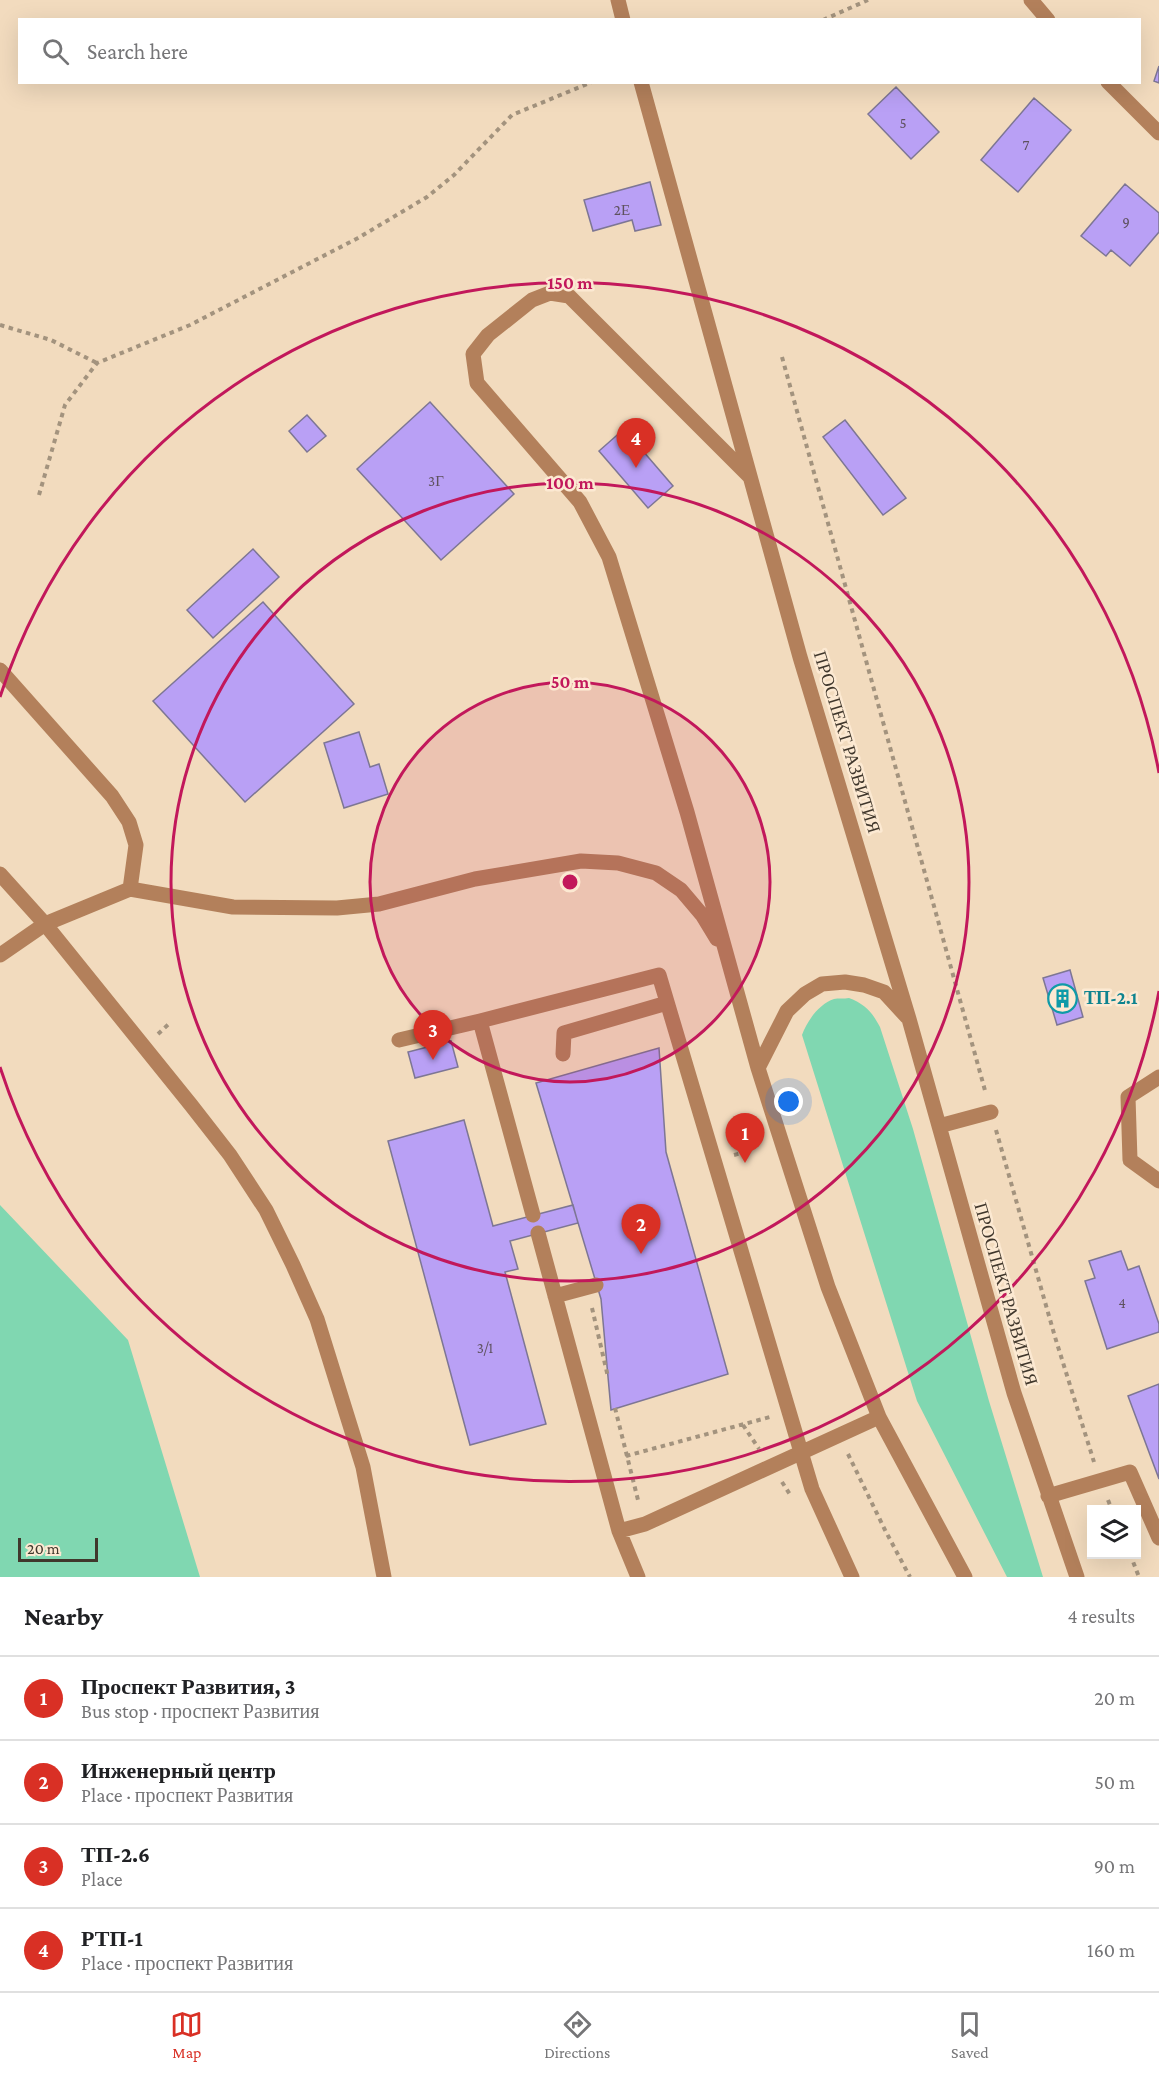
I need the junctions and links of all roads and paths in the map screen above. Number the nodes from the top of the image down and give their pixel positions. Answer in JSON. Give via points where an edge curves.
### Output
{"nodes":[{"id":1,"x":618,"y":0,"type":"edge"},
{"id":2,"x":868,"y":0,"type":"edge"},
{"id":3,"x":1031,"y":0,"type":"edge"},
{"id":4,"x":622,"y":18,"type":"edge"},
{"id":5,"x":828,"y":18,"type":"edge"},
{"id":6,"x":1046,"y":18,"type":"edge"},
{"id":7,"x":587,"y":84,"type":"edge"},
{"id":8,"x":642,"y":84,"type":"edge"},
{"id":9,"x":1110,"y":84,"type":"edge"},
{"id":10,"x":1159,"y":133,"type":"edge"},
{"id":11,"x":0,"y":325,"type":"edge"},
{"id":12,"x":782,"y":357,"type":"dead end"},
{"id":13,"x":97,"y":363,"type":"junction"},
{"id":14,"x":749,"y":476,"type":"junction"},
{"id":15,"x":39,"y":495,"type":"dead end"},
{"id":16,"x":0,"y":670,"type":"edge"},
{"id":17,"x":0,"y":874,"type":"edge"},
{"id":18,"x":130,"y":889,"type":"junction"},
{"id":19,"x":45,"y":924,"type":"junction"},
{"id":20,"x":0,"y":955,"type":"edge"},
{"id":21,"x":728,"y":957,"type":"junction"},
{"id":22,"x":667,"y":1003,"type":"junction"},
{"id":23,"x":909,"y":1019,"type":"junction"},
{"id":24,"x":480,"y":1021,"type":"junction"},
{"id":25,"x":399,"y":1040,"type":"dead end"},
{"id":26,"x":563,"y":1054,"type":"dead end"},
{"id":27,"x":758,"y":1068,"type":"junction"},
{"id":28,"x":1159,"y":1077,"type":"edge"},
{"id":29,"x":991,"y":1112,"type":"junction"},
{"id":30,"x":939,"y":1126,"type":"junction"},
{"id":31,"x":1159,"y":1180,"type":"edge"},
{"id":32,"x":533,"y":1215,"type":"dead end"},
{"id":33,"x":538,"y":1233,"type":"dead end"},
{"id":34,"x":596,"y":1285,"type":"dead end"},
{"id":35,"x":555,"y":1296,"type":"junction"},
{"id":36,"x":768,"y":1406,"type":"dead end"},
{"id":37,"x":615,"y":1408,"type":"dead end"},
{"id":38,"x":879,"y":1417,"type":"junction"},
{"id":39,"x":838,"y":1434,"type":"junction"},
{"id":40,"x":802,"y":1451,"type":"junction"},
{"id":41,"x":626,"y":1456,"type":"junction"},
{"id":42,"x":1100,"y":1481,"type":"junction"},
{"id":43,"x":1048,"y":1496,"type":"junction"},
{"id":44,"x":1110,"y":1505,"type":"edge"},
{"id":45,"x":645,"y":1524,"type":"junction"},
{"id":46,"x":620,"y":1531,"type":"junction"},
{"id":47,"x":1159,"y":1538,"type":"edge"},
{"id":48,"x":1132,"y":1559,"type":"edge"},
{"id":49,"x":384,"y":1577,"type":"edge"},
{"id":50,"x":638,"y":1577,"type":"edge"},
{"id":51,"x":852,"y":1577,"type":"edge"},
{"id":52,"x":910,"y":1577,"type":"edge"},
{"id":53,"x":965,"y":1577,"type":"edge"},
{"id":54,"x":1077,"y":1577,"type":"edge"},
{"id":55,"x":1139,"y":1577,"type":"edge"}],
"edges":[{"from":1,"to":4,"type":"street"},
{"from":2,"to":5,"type":"path"},
{"from":3,"to":6,"type":"street"},
{"from":7,"to":13,"type":"path","via":[[512,115],[427,197],[358,238],[190,325]]},
{"from":8,"to":14,"type":"street","name":"ПРОСПЕКТ РАЗВИТИЯ"},
{"from":9,"to":10,"type":"street"},
{"from":11,"to":13,"type":"path","via":[[51,340]]},
{"from":12,"to":29,"type":"path"},
{"from":13,"to":15,"type":"path","via":[[65,405]]},
{"from":14,"to":21,"type":"street","via":[[569,296],[550,293],[532,300],[488,335],[473,354],[477,383],[580,502],[609,556]]},
{"from":14,"to":23,"type":"street","name":"ПРОСПЕКТ РАЗВИТИЯ"},
{"from":16,"to":18,"type":"street","via":[[112,796],[129,822],[136,845]]},
{"from":17,"to":19,"type":"street"},
{"from":18,"to":19,"type":"street"},
{"from":18,"to":21,"type":"street","via":[[233,907],[337,908],[379,904],[542,866],[581,861],[618,863],[656,873],[681,890],[703,916]]},
{"from":19,"to":20,"type":"street"},
{"from":19,"to":49,"type":"street","via":[[230,1155],[266,1210],[317,1319],[363,1467]]},
{"from":21,"to":27,"type":"street"},
{"from":22,"to":24,"type":"street","via":[[658,975]]},
{"from":22,"to":26,"type":"street","via":[[564,1033]]},
{"from":22,"to":40,"type":"street"},
{"from":23,"to":27,"type":"street","name":"ПРОСПЕКТ РАЗВИТИЯ","via":[[884,992],[864,984],[822,984],[787,1011]]},
{"from":23,"to":30,"type":"street","name":"ПРОСПЕКТ РАЗВИТИЯ"},
{"from":24,"to":25,"type":"street"},
{"from":24,"to":32,"type":"street"},
{"from":27,"to":38,"type":"street","via":[[828,1287]]},
{"from":28,"to":31,"type":"street","via":[[1128,1097],[1130,1160]]},
{"from":29,"to":30,"type":"street"},
{"from":29,"to":42,"type":"path"},
{"from":30,"to":43,"type":"street","name":"ПРОСПЕКТ РАЗВИТИЯ","via":[[1014,1393]]},
{"from":33,"to":35,"type":"street"},
{"from":34,"to":35,"type":"street"},
{"from":35,"to":46,"type":"street"},
{"from":36,"to":41,"type":"path","via":[[771,1417]]},
{"from":37,"to":41,"type":"path"},
{"from":38,"to":39,"type":"street"},
{"from":38,"to":53,"type":"street"},
{"from":39,"to":40,"type":"street"},
{"from":39,"to":52,"type":"path"},
{"from":40,"to":45,"type":"street"},
{"from":40,"to":51,"type":"street","via":[[812,1489]]},
{"from":41,"to":45,"type":"path"},
{"from":42,"to":43,"type":"street"},
{"from":42,"to":44,"type":"path"},
{"from":42,"to":47,"type":"street","via":[[1130,1472]]},
{"from":43,"to":54,"type":"street","name":"ПРОСПЕКТ РАЗВИТИЯ"},
{"from":45,"to":46,"type":"street"},
{"from":46,"to":50,"type":"street"},
{"from":48,"to":55,"type":"path"}]}
